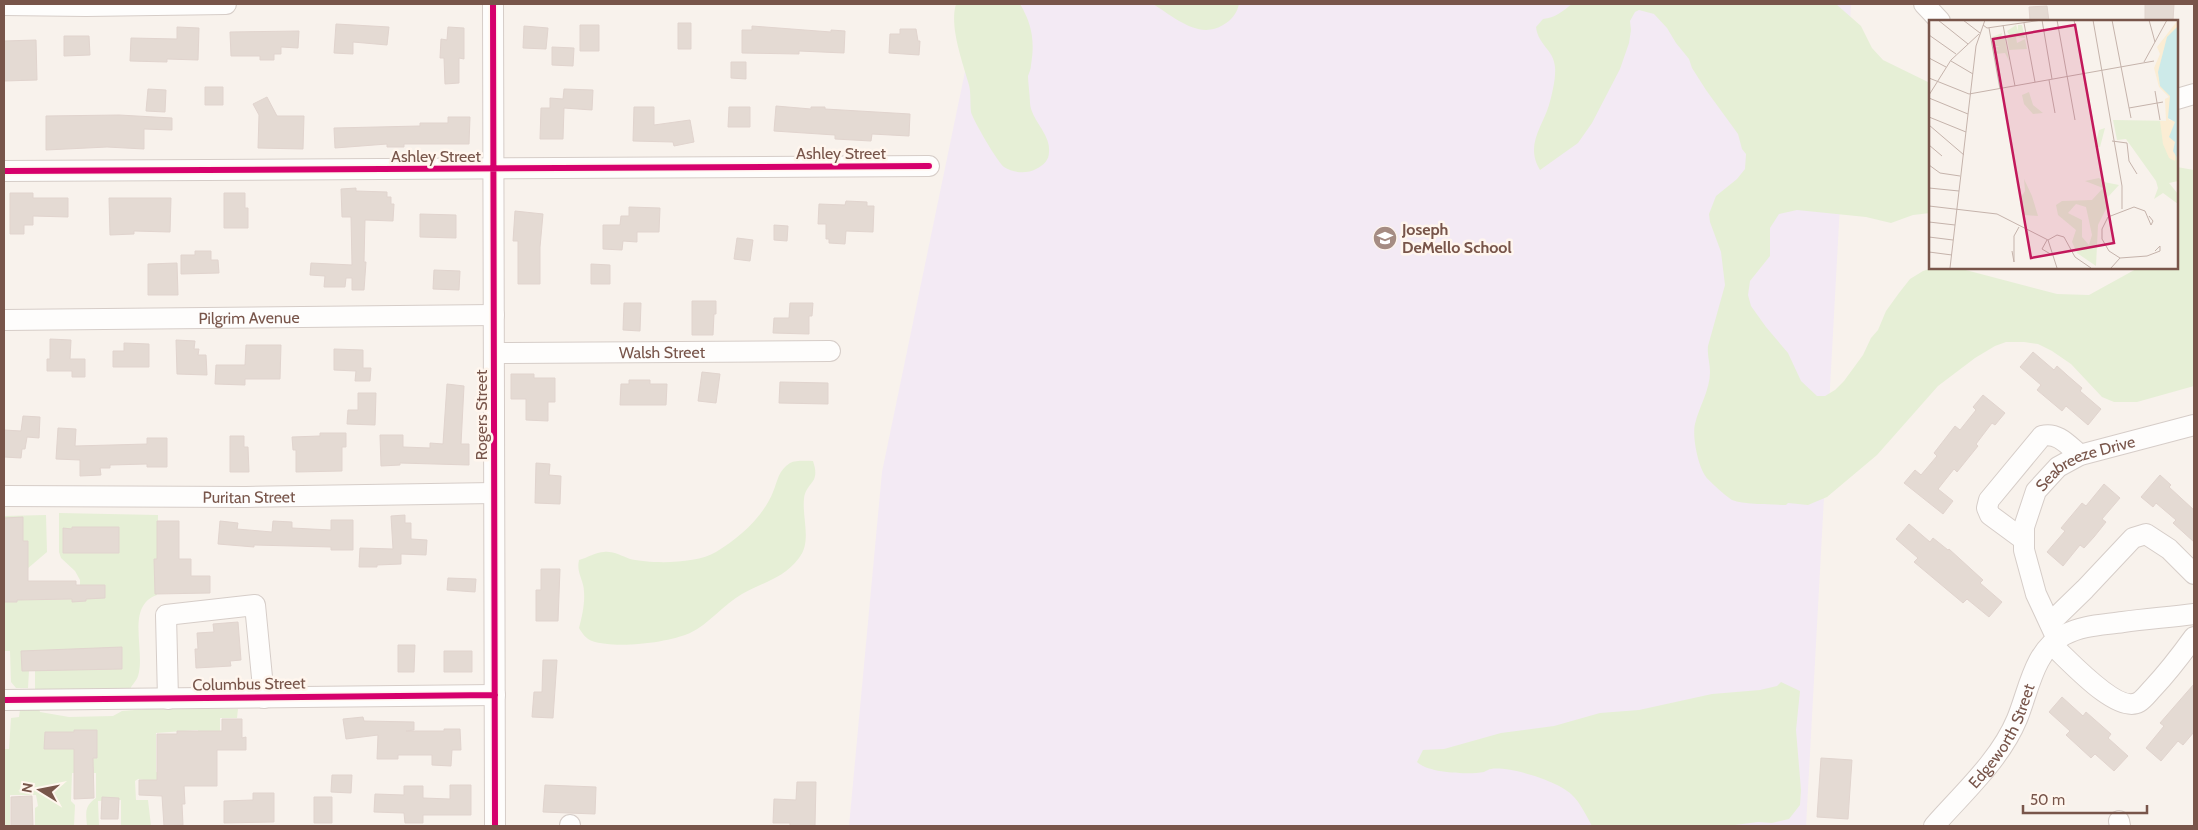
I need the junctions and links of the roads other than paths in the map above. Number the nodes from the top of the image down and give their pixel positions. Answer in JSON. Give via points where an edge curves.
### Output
{"nodes":[{"id":1,"x":226,"y":4,"type":"edge"},
{"id":2,"x":493,"y":4,"type":"edge"},
{"id":3,"x":1924,"y":4,"type":"edge"},
{"id":4,"x":4,"y":5,"type":"edge"},
{"id":5,"x":1939,"y":20,"type":"edge"},
{"id":6,"x":2194,"y":94,"type":"edge"},
{"id":7,"x":2178,"y":99,"type":"edge"},
{"id":8,"x":929,"y":166,"type":"dead end"},
{"id":9,"x":493,"y":169,"type":"junction"},
{"id":10,"x":4,"y":172,"type":"edge"},
{"id":11,"x":494,"y":315,"type":"junction"},
{"id":12,"x":4,"y":320,"type":"edge"},
{"id":13,"x":830,"y":351,"type":"dead end"},
{"id":14,"x":494,"y":353,"type":"junction"},
{"id":15,"x":2194,"y":425,"type":"edge"},
{"id":16,"x":2080,"y":454,"type":"junction"},
{"id":17,"x":494,"y":493,"type":"junction"},
{"id":18,"x":4,"y":496,"type":"edge"},
{"id":19,"x":2024,"y":540,"type":"junction"},
{"id":20,"x":2194,"y":574,"type":"edge"},
{"id":21,"x":2194,"y":614,"type":"edge"},
{"id":22,"x":2053,"y":636,"type":"junction"},
{"id":23,"x":2194,"y":637,"type":"edge"},
{"id":24,"x":495,"y":695,"type":"junction"},
{"id":25,"x":264,"y":698,"type":"junction"},
{"id":26,"x":168,"y":699,"type":"junction"},
{"id":27,"x":4,"y":700,"type":"edge"},
{"id":28,"x":495,"y":826,"type":"edge"},
{"id":29,"x":1934,"y":826,"type":"edge"}],
"edges":[{"from":1,"to":4,"type":"street"},
{"from":2,"to":9,"type":"street","name":"Rogers Street"},
{"from":3,"to":5,"type":"street"},
{"from":6,"to":7,"type":"street"},
{"from":8,"to":9,"type":"street","name":"Ashley Street"},
{"from":9,"to":10,"type":"street","name":"Ashley Street"},
{"from":9,"to":11,"type":"street","name":"Rogers Street"},
{"from":11,"to":12,"type":"street","name":"Pilgrim Avenue"},
{"from":11,"to":14,"type":"street","name":"Rogers Street"},
{"from":13,"to":14,"type":"street","name":"Walsh Street"},
{"from":14,"to":17,"type":"street","name":"Rogers Street"},
{"from":15,"to":16,"type":"street","name":"Seabreeze Drive"},
{"from":16,"to":19,"type":"street","name":"Seabreeze Drive","via":[[2058,466],[2041,484],[2029,508]]},
{"from":16,"to":19,"type":"street","via":[[2057,436],[2042,436],[1989,500],[1987,508],[1990,515]]},
{"from":17,"to":18,"type":"street","name":"Puritan Street"},
{"from":17,"to":24,"type":"street","name":"Rogers Street"},
{"from":19,"to":22,"type":"street","name":"Seabreeze Drive","via":[[2034,588]]},
{"from":20,"to":22,"type":"street","name":"Edgeworth Street","via":[[2169,548],[2146,534],[2133,538],[2085,589]]},
{"from":21,"to":22,"type":"street","via":[[2092,626]]},
{"from":22,"to":23,"type":"street","via":[[2098,687],[2119,702],[2132,704],[2140,702],[2170,670]]},
{"from":22,"to":29,"type":"street","name":"Edgeworth Street","via":[[2038,660],[2017,720],[2007,737],[1994,757]]},
{"from":24,"to":25,"type":"street","name":"Columbus Street"},
{"from":24,"to":28,"type":"street","name":"Rogers Street"},
{"from":25,"to":26,"type":"street","name":"Columbus Street"},
{"from":25,"to":26,"type":"street","via":[[254,605],[166,615]]},
{"from":26,"to":27,"type":"street","name":"Columbus Street"}]}
